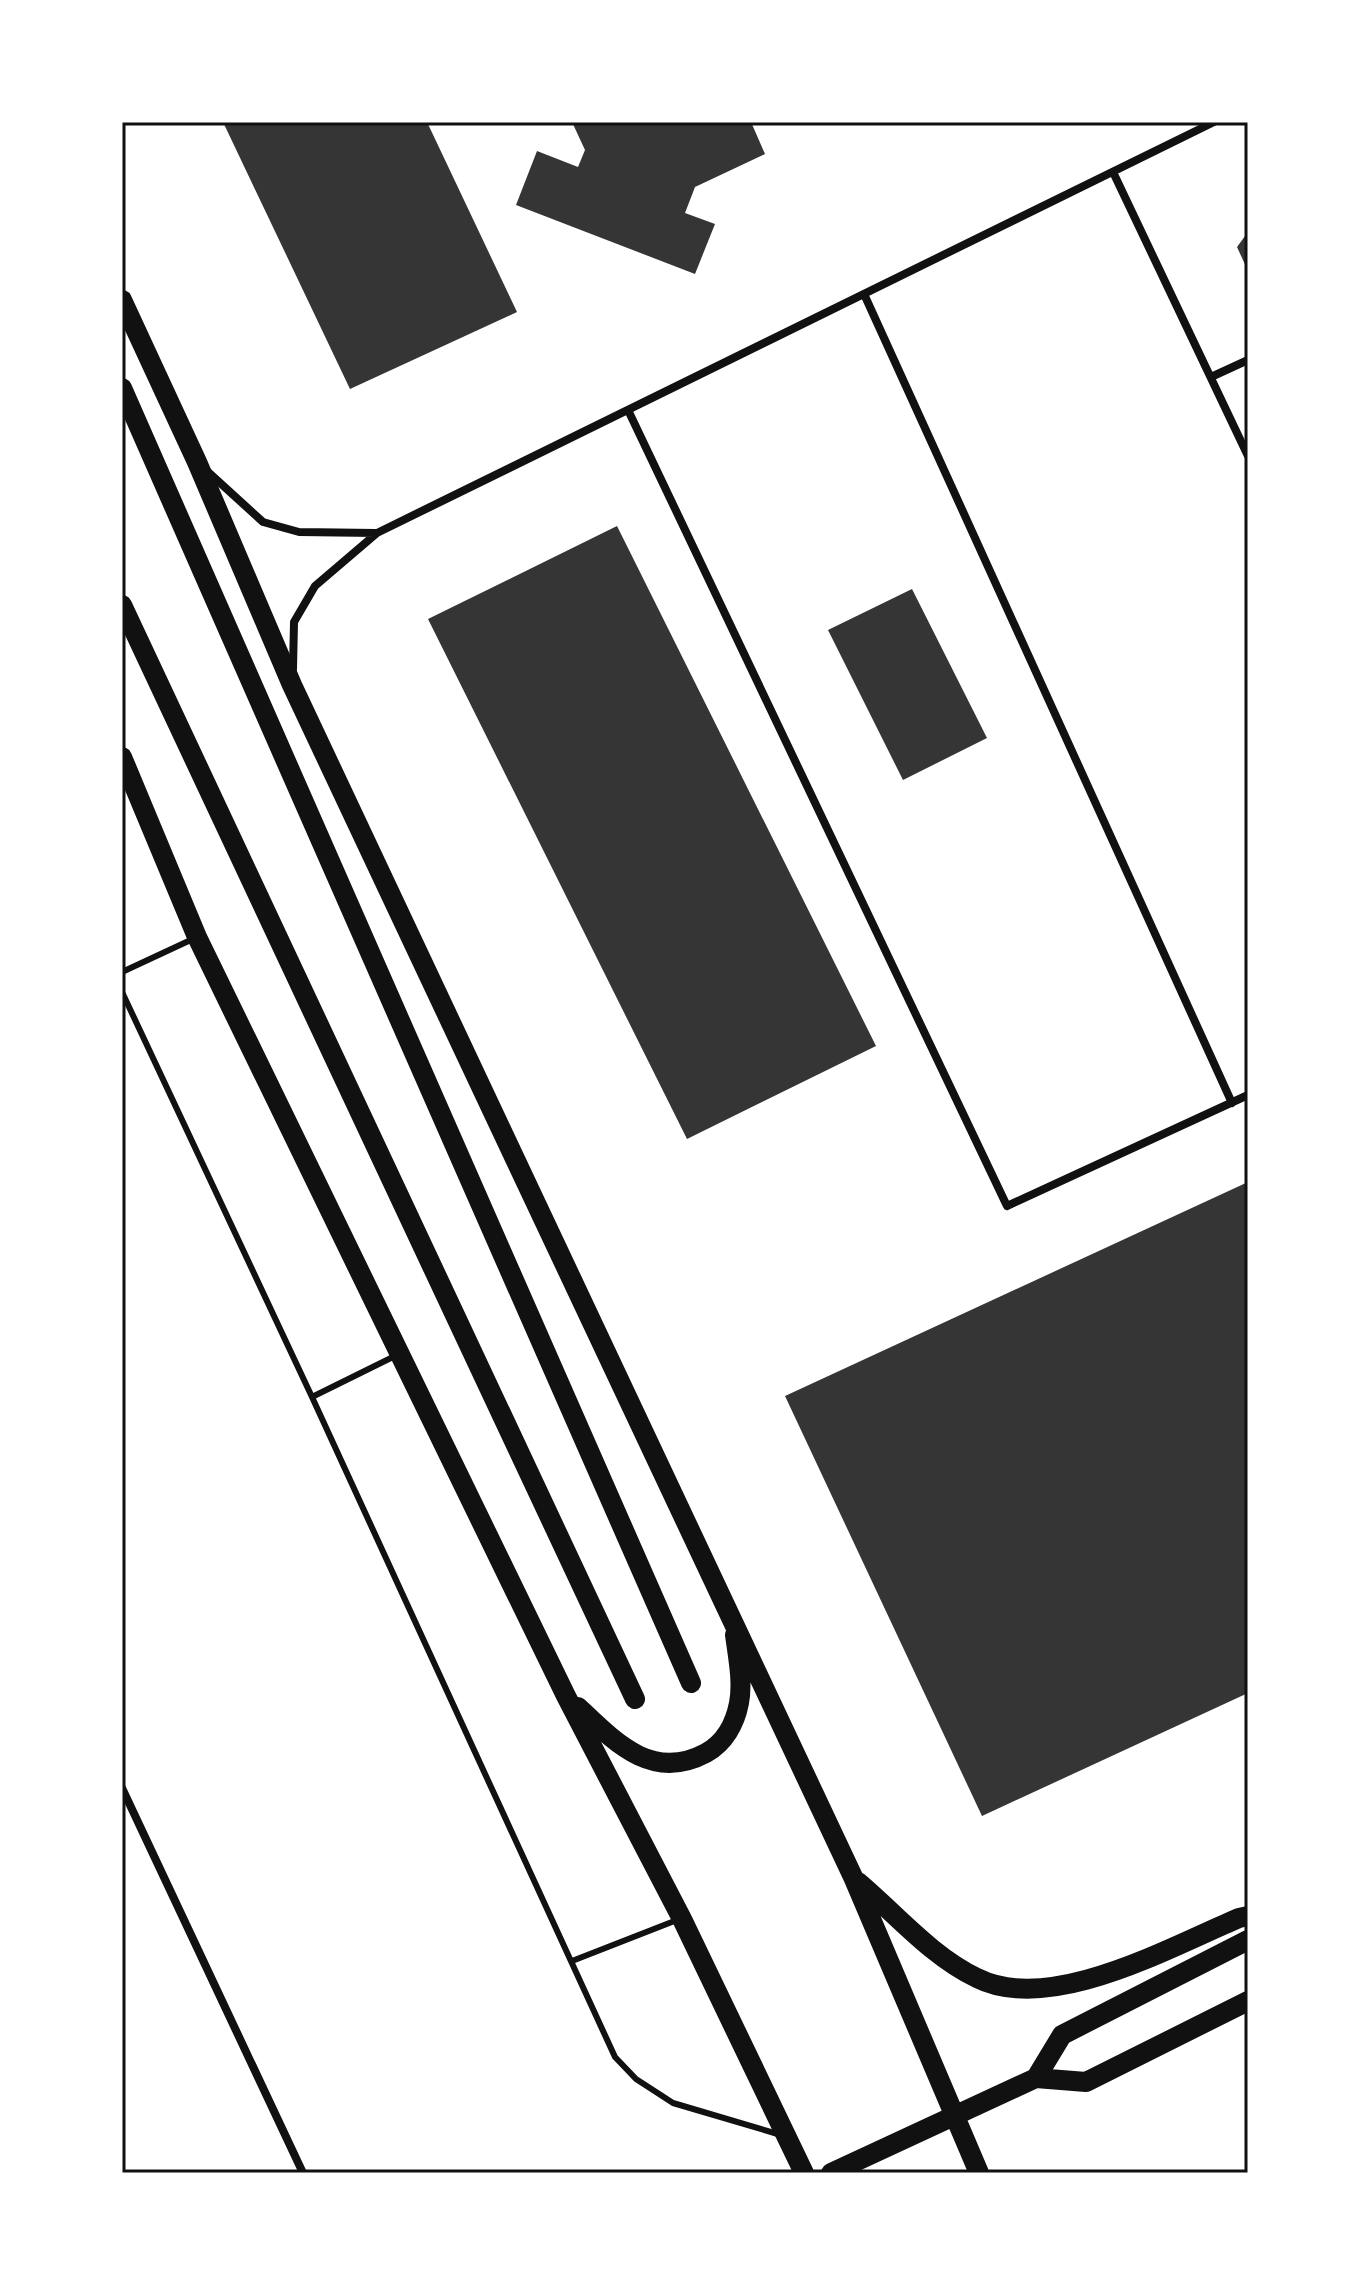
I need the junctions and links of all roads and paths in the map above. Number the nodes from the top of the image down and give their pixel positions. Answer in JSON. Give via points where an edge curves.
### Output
{"nodes":[{"id":1,"x":1214,"y":122,"type":"edge"},
{"id":2,"x":1113,"y":172,"type":"junction"},
{"id":3,"x":864,"y":294,"type":"junction"},
{"id":4,"x":122,"y":300,"type":"edge"},
{"id":5,"x":1248,"y":360,"type":"edge"},
{"id":6,"x":1211,"y":377,"type":"junction"},
{"id":7,"x":122,"y":388,"type":"edge"},
{"id":8,"x":628,"y":410,"type":"junction"},
{"id":9,"x":1248,"y":456,"type":"edge"},
{"id":10,"x":197,"y":462,"type":"junction"},
{"id":11,"x":377,"y":533,"type":"junction"},
{"id":12,"x":122,"y":605,"type":"edge"},
{"id":13,"x":292,"y":685,"type":"junction"},
{"id":14,"x":122,"y":757,"type":"edge"},
{"id":15,"x":197,"y":937,"type":"junction"},
{"id":16,"x":122,"y":972,"type":"edge"},
{"id":17,"x":122,"y":992,"type":"edge"},
{"id":18,"x":1248,"y":1095,"type":"edge"},
{"id":19,"x":1232,"y":1103,"type":"junction"},
{"id":20,"x":400,"y":1353,"type":"junction"},
{"id":21,"x":312,"y":1397,"type":"junction"},
{"id":22,"x":734,"y":1619,"type":"junction"},
{"id":23,"x":691,"y":1683,"type":"dead end"},
{"id":24,"x":566,"y":1696,"type":"junction"},
{"id":25,"x":635,"y":1699,"type":"dead end"},
{"id":26,"x":122,"y":1788,"type":"edge"},
{"id":27,"x":854,"y":1879,"type":"junction"},
{"id":28,"x":1248,"y":1916,"type":"edge"},
{"id":29,"x":682,"y":1919,"type":"junction"},
{"id":30,"x":1248,"y":1940,"type":"edge"},
{"id":31,"x":572,"y":1961,"type":"junction"},
{"id":32,"x":1248,"y":2001,"type":"edge"},
{"id":33,"x":1036,"y":2078,"type":"junction"},
{"id":34,"x":953,"y":2117,"type":"junction"},
{"id":35,"x":789,"y":2137,"type":"junction"},
{"id":36,"x":303,"y":2173,"type":"edge"},
{"id":37,"x":804,"y":2173,"type":"edge"},
{"id":38,"x":831,"y":2173,"type":"edge"},
{"id":39,"x":979,"y":2173,"type":"edge"}],
"edges":[{"from":1,"to":2,"type":"street"},
{"from":2,"to":3,"type":"street"},
{"from":2,"to":6,"type":"street"},
{"from":3,"to":8,"type":"street"},
{"from":3,"to":19,"type":"street"},
{"from":4,"to":10,"type":"main road"},
{"from":5,"to":6,"type":"street"},
{"from":6,"to":9,"type":"street"},
{"from":7,"to":23,"type":"main road"},
{"from":8,"to":11,"type":"street"},
{"from":8,"to":19,"type":"street","via":[[1007,1206]]},
{"from":10,"to":11,"type":"street","via":[[263,522],[299,532]]},
{"from":10,"to":13,"type":"main road"},
{"from":11,"to":13,"type":"street","via":[[315,586],[294,622]]},
{"from":12,"to":25,"type":"main road"},
{"from":13,"to":22,"type":"main road"},
{"from":14,"to":15,"type":"main road"},
{"from":15,"to":16,"type":"lane"},
{"from":15,"to":20,"type":"main road"},
{"from":17,"to":21,"type":"lane"},
{"from":18,"to":19,"type":"street"},
{"from":20,"to":21,"type":"lane"},
{"from":20,"to":24,"type":"main road"},
{"from":21,"to":31,"type":"lane"},
{"from":22,"to":24,"type":"main road","via":[[739,1702],[731,1728],[714,1749],[693,1760],[673,1765],[640,1757],[616,1743]]},
{"from":22,"to":27,"type":"main road"},
{"from":24,"to":29,"type":"main road"},
{"from":26,"to":36,"type":"street"},
{"from":27,"to":28,"type":"main road","via":[[948,1961],[979,1980],[1022,1990],[1073,1984]]},
{"from":27,"to":34,"type":"main road"},
{"from":29,"to":31,"type":"lane"},
{"from":29,"to":35,"type":"main road"},
{"from":30,"to":33,"type":"main road","via":[[1062,2035]]},
{"from":31,"to":35,"type":"lane","via":[[615,2057],[636,2079],[673,2103]]},
{"from":32,"to":33,"type":"main road","via":[[1086,2082]]},
{"from":33,"to":34,"type":"main road"},
{"from":34,"to":38,"type":"main road"},
{"from":34,"to":39,"type":"main road"},
{"from":35,"to":37,"type":"main road"}]}
